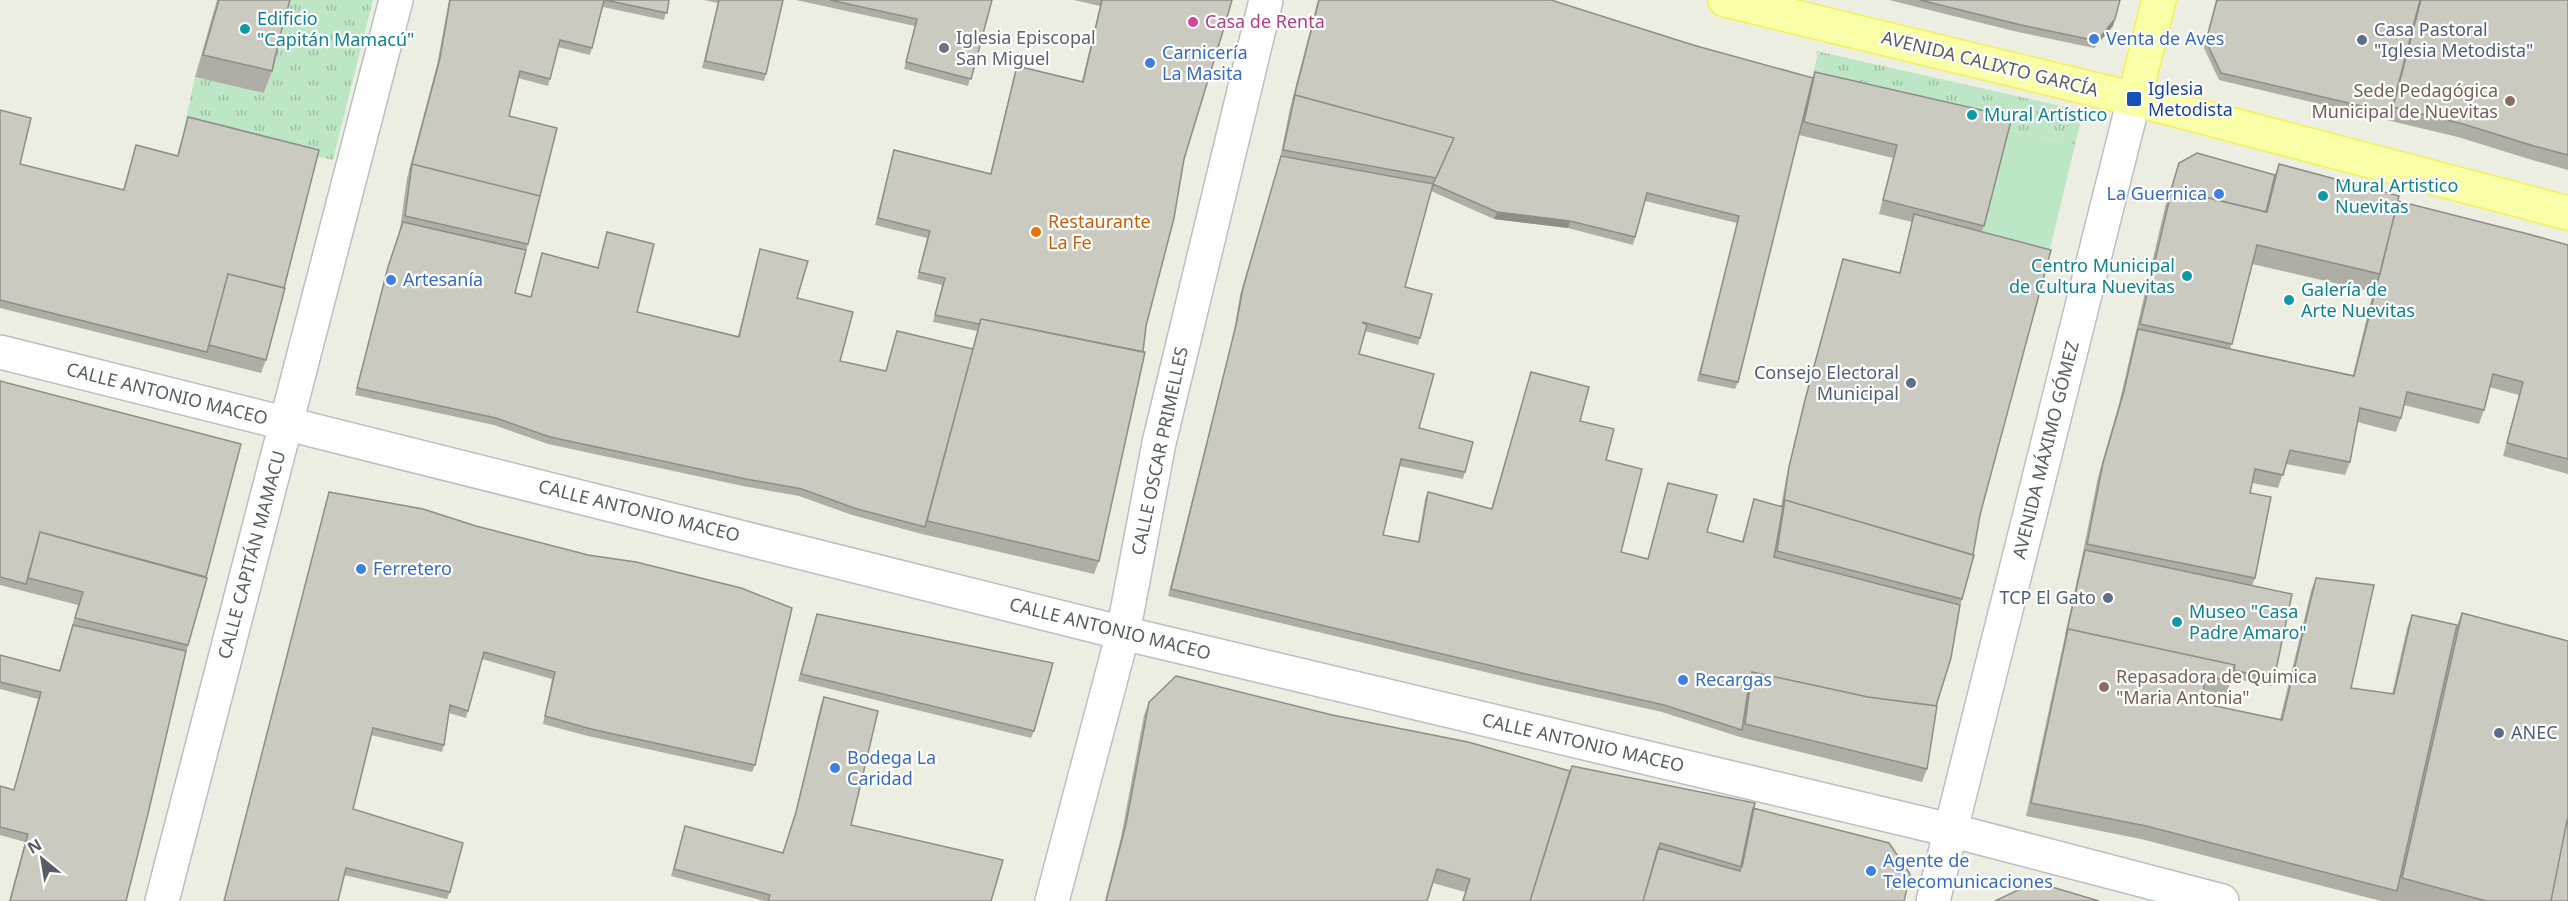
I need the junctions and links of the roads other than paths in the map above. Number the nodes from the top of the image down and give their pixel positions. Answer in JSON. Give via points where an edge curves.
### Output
{"nodes":[{"id":1,"x":396,"y":0,"type":"edge"},
{"id":2,"x":1266,"y":0,"type":"edge"},
{"id":3,"x":1725,"y":0,"type":"edge"},
{"id":4,"x":2159,"y":0,"type":"edge"},
{"id":5,"x":2134,"y":99,"type":"junction"},
{"id":6,"x":2568,"y":213,"type":"edge"},
{"id":7,"x":0,"y":352,"type":"edge"},
{"id":8,"x":286,"y":424,"type":"junction"},
{"id":9,"x":1123,"y":633,"type":"junction"},
{"id":10,"x":1950,"y":830,"type":"junction"},
{"id":11,"x":162,"y":901,"type":"edge"},
{"id":12,"x":1052,"y":901,"type":"edge"},
{"id":13,"x":1933,"y":901,"type":"edge"},
{"id":14,"x":2222,"y":901,"type":"edge"}],
"edges":[{"from":1,"to":8,"type":"street","name":"CALLE CAPITÁN MAMACU"},
{"from":2,"to":9,"type":"street","name":"CALLE OSCAR PRIMELLES","via":[[1161,432]]},
{"from":3,"to":5,"type":"main road","name":"AVENIDA CALIXTO GARCÍA"},
{"from":4,"to":5,"type":"main road","name":"AVENIDA MÁXIMO GÓMEZ"},
{"from":5,"to":6,"type":"main road","name":"AVENIDA CALIXTO GARCÍA"},
{"from":5,"to":10,"type":"street","name":"AVENIDA MÁXIMO GÓMEZ"},
{"from":7,"to":8,"type":"street","name":"CALLE ANTONIO MACEO"},
{"from":8,"to":9,"type":"street","name":"CALLE ANTONIO MACEO"},
{"from":8,"to":11,"type":"street","name":"CALLE CAPITÁN MAMACU"},
{"from":9,"to":10,"type":"street","name":"CALLE ANTONIO MACEO"},
{"from":9,"to":12,"type":"street","name":"CALLE OSCAR PRIMELLES"},
{"from":10,"to":13,"type":"street","name":"AVENIDA MÁXIMO GÓMEZ"},
{"from":10,"to":14,"type":"street","name":"CALLE ANTONIO MACEO"}]}
